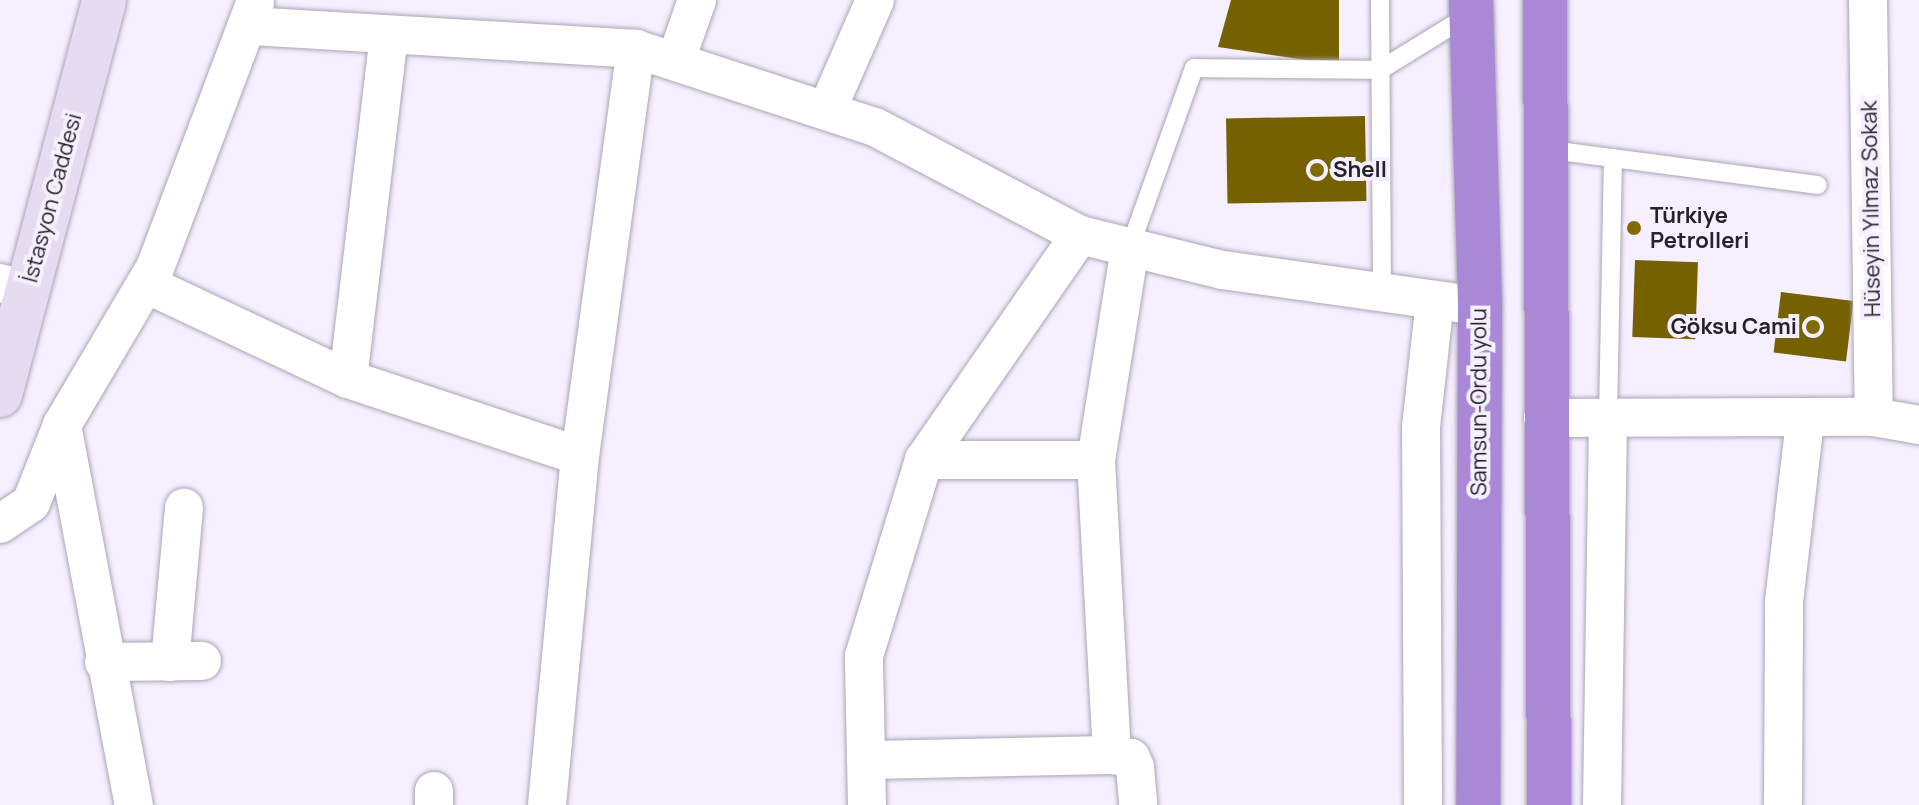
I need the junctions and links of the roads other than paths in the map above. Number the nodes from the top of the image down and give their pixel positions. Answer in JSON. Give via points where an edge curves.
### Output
{"nodes":[{"id":1,"x":104,"y":0,"type":"edge"},
{"id":2,"x":697,"y":0,"type":"edge"},
{"id":3,"x":875,"y":0,"type":"edge"},
{"id":4,"x":1380,"y":0,"type":"edge"},
{"id":5,"x":1545,"y":0,"type":"edge"},
{"id":6,"x":1868,"y":0,"type":"edge"},
{"id":7,"x":1471,"y":7,"type":"edge"},
{"id":8,"x":253,"y":13,"type":"edge"},
{"id":9,"x":389,"y":35,"type":"junction"},
{"id":10,"x":636,"y":49,"type":"junction"},
{"id":11,"x":676,"y":60,"type":"junction"},
{"id":12,"x":1380,"y":70,"type":"junction"},
{"id":13,"x":827,"y":110,"type":"junction"},
{"id":14,"x":1544,"y":149,"type":"junction"},
{"id":15,"x":1613,"y":158,"type":"junction"},
{"id":16,"x":1818,"y":185,"type":"dead end"},
{"id":17,"x":1080,"y":235,"type":"junction"},
{"id":18,"x":1130,"y":247,"type":"junction"},
{"id":19,"x":146,"y":284,"type":"junction"},
{"id":20,"x":14,"y":287,"type":"edge"},
{"id":21,"x":1382,"y":293,"type":"junction"},
{"id":22,"x":1435,"y":300,"type":"junction"},
{"id":23,"x":1480,"y":306,"type":"junction"},
{"id":24,"x":348,"y":379,"type":"junction"},
{"id":25,"x":0,"y":395,"type":"edge"},
{"id":26,"x":1608,"y":417,"type":"junction"},
{"id":27,"x":1874,"y":417,"type":"junction"},
{"id":28,"x":1543,"y":418,"type":"junction"},
{"id":29,"x":1805,"y":420,"type":"junction"},
{"id":30,"x":62,"y":425,"type":"junction"},
{"id":31,"x":1919,"y":425,"type":"edge"},
{"id":32,"x":580,"y":456,"type":"junction"},
{"id":33,"x":924,"y":460,"type":"junction"},
{"id":34,"x":1096,"y":460,"type":"junction"},
{"id":35,"x":184,"y":508,"type":"dead end"},
{"id":36,"x":0,"y":524,"type":"edge"},
{"id":37,"x":104,"y":662,"type":"junction"},
{"id":38,"x":1112,"y":755,"type":"junction"},
{"id":39,"x":866,"y":760,"type":"junction"},
{"id":40,"x":134,"y":805,"type":"edge"},
{"id":41,"x":547,"y":805,"type":"edge"},
{"id":42,"x":867,"y":805,"type":"edge"},
{"id":43,"x":1138,"y":805,"type":"edge"},
{"id":44,"x":1423,"y":805,"type":"edge"},
{"id":45,"x":1478,"y":805,"type":"edge"},
{"id":46,"x":1549,"y":805,"type":"edge"},
{"id":47,"x":1602,"y":805,"type":"edge"},
{"id":48,"x":1783,"y":805,"type":"edge"}],
"edges":[{"from":1,"to":20,"type":"main road","name":"İstasyon Caddesi"},
{"from":2,"to":11,"type":"street"},
{"from":3,"to":13,"type":"street"},
{"from":4,"to":12,"type":"lane"},
{"from":5,"to":14,"type":"highway"},
{"from":6,"to":27,"type":"street","name":"Hüseyin Yılmaz Sokak"},
{"from":7,"to":12,"type":"lane"},
{"from":7,"to":23,"type":"highway","name":"Samsun-Ordu yolu"},
{"from":8,"to":9,"type":"street"},
{"from":8,"to":19,"type":"street"},
{"from":9,"to":10,"type":"street"},
{"from":9,"to":24,"type":"street"},
{"from":10,"to":11,"type":"street"},
{"from":10,"to":32,"type":"street"},
{"from":11,"to":13,"type":"street"},
{"from":12,"to":18,"type":"lane","via":[[1194,68]]},
{"from":12,"to":21,"type":"lane"},
{"from":13,"to":17,"type":"street","via":[[875,127]]},
{"from":14,"to":15,"type":"lane"},
{"from":14,"to":28,"type":"highway"},
{"from":15,"to":16,"type":"lane"},
{"from":15,"to":26,"type":"lane"},
{"from":17,"to":18,"type":"street"},
{"from":17,"to":33,"type":"street"},
{"from":18,"to":21,"type":"street","via":[[1223,270]]},
{"from":18,"to":34,"type":"street"},
{"from":19,"to":24,"type":"street"},
{"from":19,"to":30,"type":"street"},
{"from":20,"to":25,"type":"main road","name":"İstasyon Caddesi"},
{"from":21,"to":22,"type":"street"},
{"from":22,"to":23,"type":"street"},
{"from":22,"to":44,"type":"street","via":[[1421,427]]},
{"from":23,"to":45,"type":"highway","name":"Samsun-Ordu yolu"},
{"from":24,"to":32,"type":"street"},
{"from":26,"to":28,"type":"street"},
{"from":26,"to":29,"type":"street"},
{"from":26,"to":47,"type":"street"},
{"from":27,"to":29,"type":"street"},
{"from":27,"to":31,"type":"street"},
{"from":28,"to":46,"type":"highway"},
{"from":29,"to":48,"type":"street","via":[[1784,602]]},
{"from":30,"to":36,"type":"street","via":[[31,503]]},
{"from":30,"to":37,"type":"street"},
{"from":32,"to":41,"type":"street"},
{"from":33,"to":34,"type":"street"},
{"from":33,"to":39,"type":"street","via":[[864,656]]},
{"from":34,"to":38,"type":"street"},
{"from":35,"to":37,"type":"street","via":[[186,662]]},
{"from":37,"to":40,"type":"street"},
{"from":38,"to":39,"type":"street"},
{"from":38,"to":43,"type":"street","via":[[1131,758]]},
{"from":39,"to":42,"type":"street"}]}
